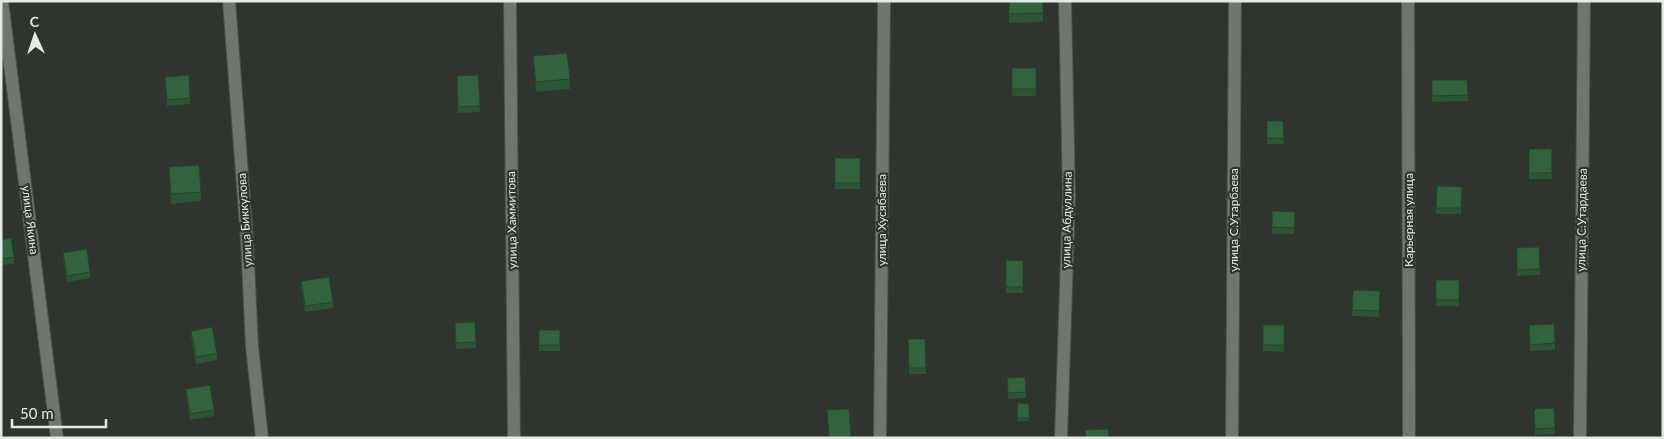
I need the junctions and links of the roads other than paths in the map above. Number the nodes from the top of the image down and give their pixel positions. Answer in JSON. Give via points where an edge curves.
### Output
{"nodes":[{"id":1,"x":2,"y":1,"type":"edge"},
{"id":2,"x":229,"y":1,"type":"edge"},
{"id":3,"x":510,"y":1,"type":"edge"},
{"id":4,"x":884,"y":1,"type":"edge"},
{"id":5,"x":1065,"y":1,"type":"edge"},
{"id":6,"x":1235,"y":1,"type":"edge"},
{"id":7,"x":1408,"y":1,"type":"edge"},
{"id":8,"x":1584,"y":1,"type":"edge"},
{"id":9,"x":57,"y":438,"type":"edge"},
{"id":10,"x":262,"y":438,"type":"edge"},
{"id":11,"x":514,"y":438,"type":"edge"},
{"id":12,"x":880,"y":438,"type":"edge"},
{"id":13,"x":1061,"y":438,"type":"edge"},
{"id":14,"x":1232,"y":438,"type":"edge"},
{"id":15,"x":1409,"y":438,"type":"edge"},
{"id":16,"x":1580,"y":438,"type":"edge"}],
"edges":[{"from":1,"to":9,"type":"street","name":"улица Якина"},
{"from":2,"to":10,"type":"street","name":"улица Биккулова","via":[[252,347]]},
{"from":3,"to":11,"type":"street","name":"улица Хаммитова"},
{"from":4,"to":12,"type":"street","name":"улица Хусябаева"},
{"from":5,"to":13,"type":"street","name":"улица Абдуллина","via":[[1069,196]]},
{"from":6,"to":14,"type":"street","name":"улица С.Утарбаева"},
{"from":7,"to":15,"type":"street","name":"Карьерная улица"},
{"from":8,"to":16,"type":"street","name":"улица С.Утардаева"}]}
